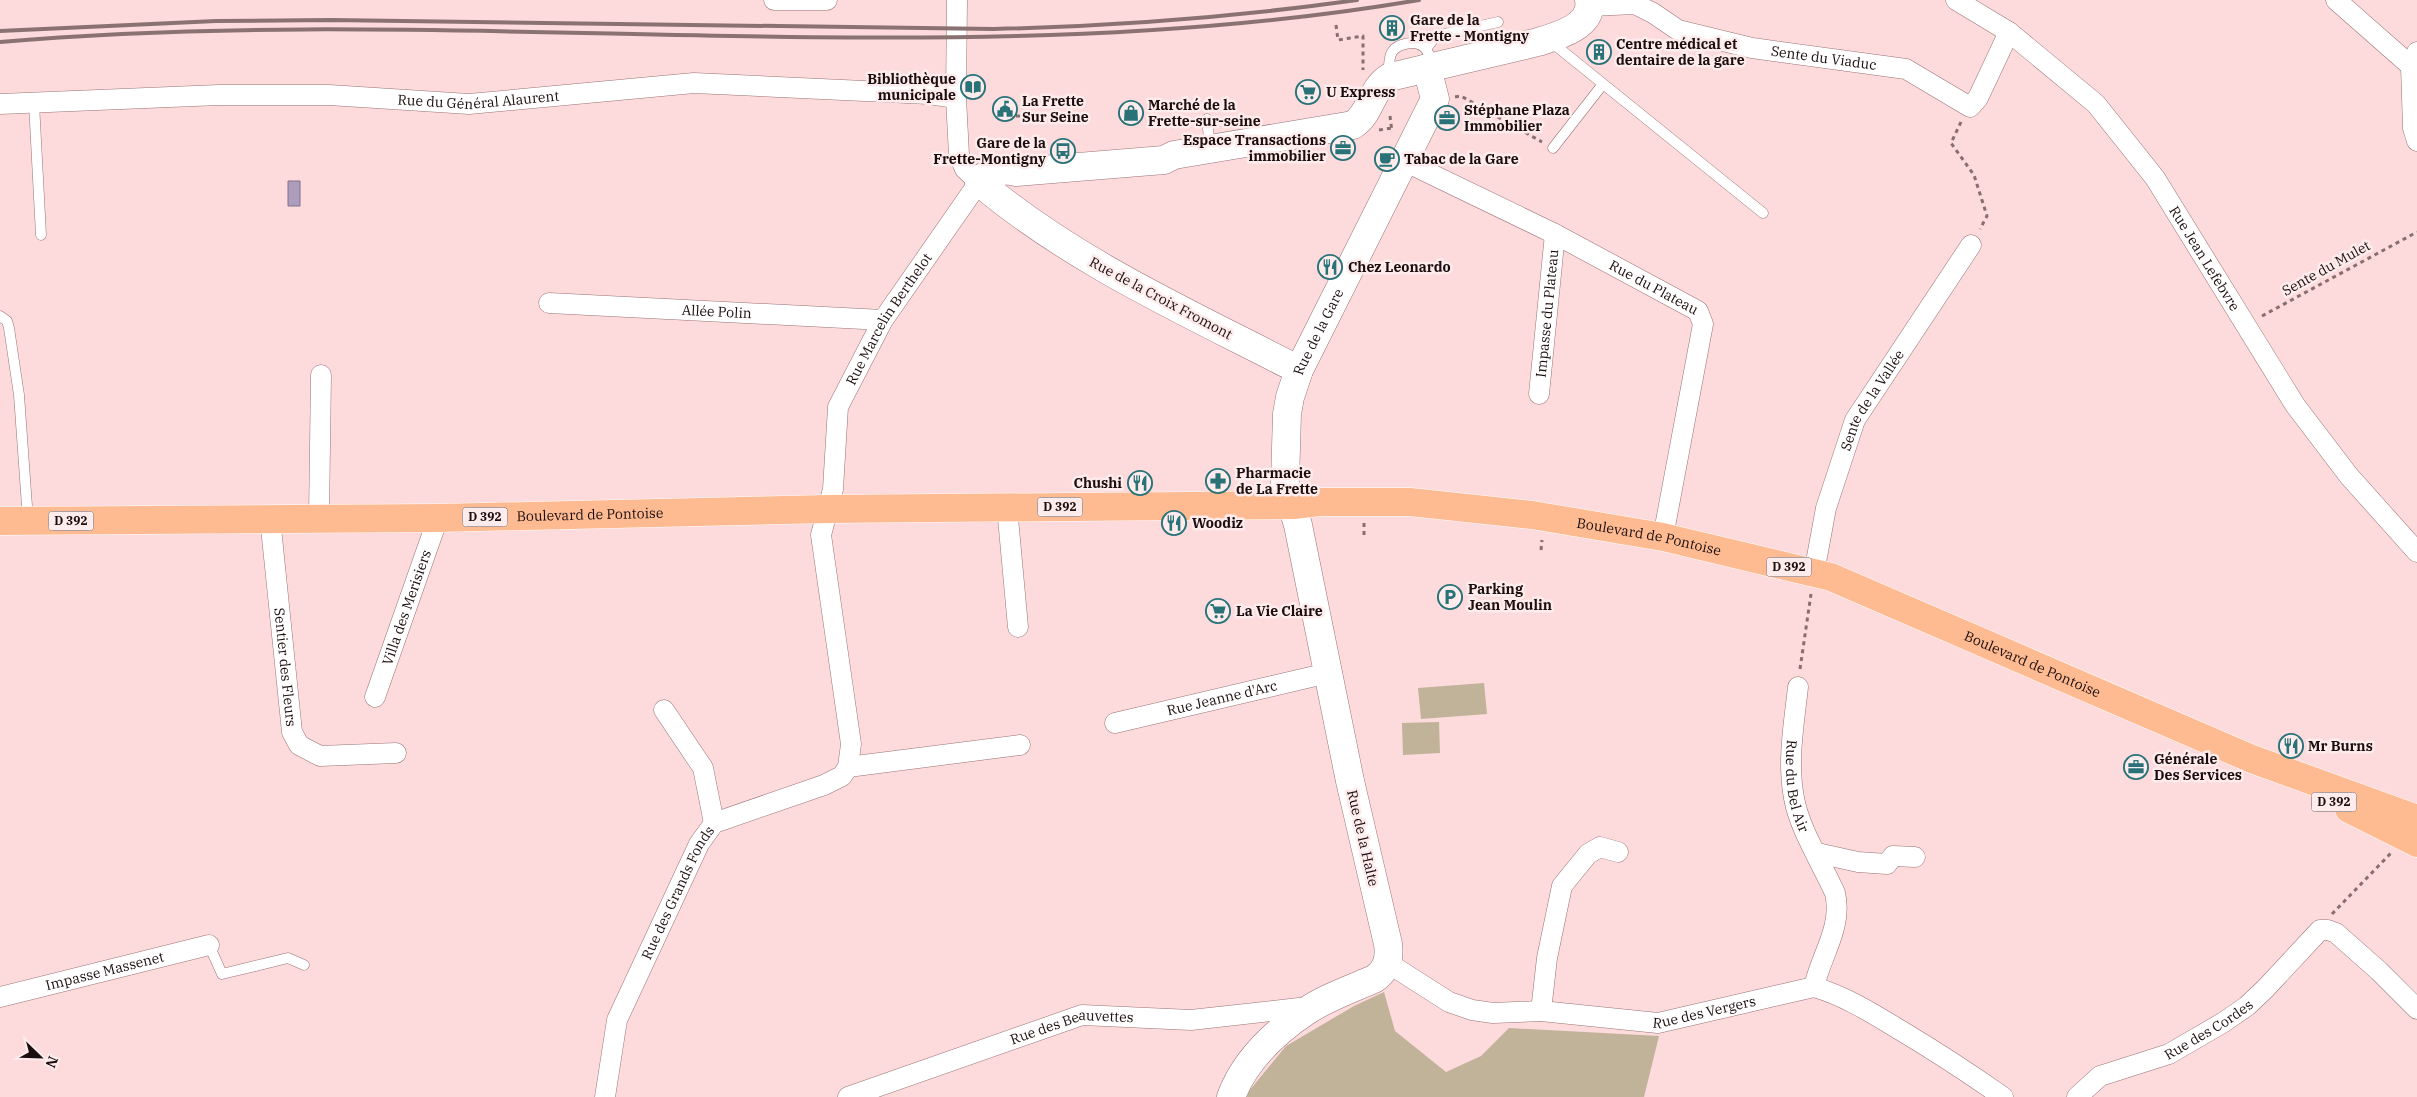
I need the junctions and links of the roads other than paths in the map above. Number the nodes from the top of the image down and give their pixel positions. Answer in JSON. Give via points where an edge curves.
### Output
{"nodes":[{"id":1,"x":774,"y":0,"type":"edge"},
{"id":2,"x":828,"y":0,"type":"edge"},
{"id":3,"x":957,"y":0,"type":"edge"},
{"id":4,"x":2336,"y":0,"type":"edge"},
{"id":5,"x":1959,"y":1,"type":"edge"},
{"id":6,"x":1590,"y":3,"type":"edge"},
{"id":7,"x":1498,"y":22,"type":"dead end"},
{"id":8,"x":2009,"y":32,"type":"junction"},
{"id":9,"x":1547,"y":39,"type":"junction"},
{"id":10,"x":2414,"y":59,"type":"edge"},
{"id":11,"x":1429,"y":61,"type":"junction"},
{"id":12,"x":1603,"y":84,"type":"junction"},
{"id":13,"x":956,"y":98,"type":"junction"},
{"id":14,"x":34,"y":103,"type":"junction"},
{"id":15,"x":0,"y":104,"type":"edge"},
{"id":16,"x":1207,"y":119,"type":"dead end"},
{"id":17,"x":2417,"y":141,"type":"edge"},
{"id":18,"x":1553,"y":148,"type":"road end"},
{"id":19,"x":1210,"y":149,"type":"junction"},
{"id":20,"x":1404,"y":161,"type":"junction"},
{"id":21,"x":1016,"y":172,"type":"junction"},
{"id":22,"x":979,"y":182,"type":"junction"},
{"id":23,"x":1003,"y":202,"type":"junction"},
{"id":24,"x":1763,"y":213,"type":"dead end"},
{"id":25,"x":1555,"y":234,"type":"junction"},
{"id":26,"x":41,"y":235,"type":"dead end"},
{"id":27,"x":1971,"y":246,"type":"road end"},
{"id":28,"x":549,"y":303,"type":"dead end"},
{"id":29,"x":0,"y":316,"type":"edge"},
{"id":30,"x":883,"y":320,"type":"junction"},
{"id":31,"x":1299,"y":370,"type":"junction"},
{"id":32,"x":321,"y":376,"type":"dead end"},
{"id":33,"x":1539,"y":394,"type":"dead end"},
{"id":34,"x":1293,"y":505,"type":"junction"},
{"id":35,"x":1007,"y":507,"type":"junction"},
{"id":36,"x":828,"y":509,"type":"junction"},
{"id":37,"x":319,"y":517,"type":"junction"},
{"id":38,"x":270,"y":518,"type":"junction"},
{"id":39,"x":438,"y":518,"type":"junction"},
{"id":40,"x":28,"y":521,"type":"junction"},
{"id":41,"x":0,"y":522,"type":"edge"},
{"id":42,"x":1663,"y":536,"type":"junction"},
{"id":43,"x":2417,"y":552,"type":"edge"},
{"id":44,"x":1814,"y":573,"type":"junction"},
{"id":45,"x":1018,"y":627,"type":"dead end"},
{"id":46,"x":1328,"y":673,"type":"junction"},
{"id":47,"x":1798,"y":687,"type":"road end"},
{"id":48,"x":375,"y":697,"type":"dead end"},
{"id":49,"x":664,"y":710,"type":"dead end"},
{"id":50,"x":1115,"y":723,"type":"dead end"},
{"id":51,"x":1020,"y":745,"type":"dead end"},
{"id":52,"x":396,"y":753,"type":"dead end"},
{"id":53,"x":848,"y":767,"type":"junction"},
{"id":54,"x":714,"y":823,"type":"junction"},
{"id":55,"x":2412,"y":833,"type":"edge"},
{"id":56,"x":1618,"y":852,"type":"dead end"},
{"id":57,"x":1817,"y":853,"type":"junction"},
{"id":58,"x":1915,"y":857,"type":"dead end"},
{"id":59,"x":209,"y":945,"type":"joint"},
{"id":60,"x":1388,"y":963,"type":"junction"},
{"id":61,"x":304,"y":965,"type":"dead end"},
{"id":62,"x":1814,"y":987,"type":"junction"},
{"id":63,"x":0,"y":997,"type":"edge"},
{"id":64,"x":1541,"y":1010,"type":"junction"},
{"id":65,"x":2417,"y":1010,"type":"edge"},
{"id":66,"x":1306,"y":1011,"type":"junction"},
{"id":67,"x":605,"y":1097,"type":"edge"},
{"id":68,"x":848,"y":1097,"type":"edge"},
{"id":69,"x":1231,"y":1097,"type":"edge"},
{"id":70,"x":2003,"y":1097,"type":"edge"},
{"id":71,"x":2077,"y":1097,"type":"edge"}],
"edges":[{"from":1,"to":2,"type":"street"},
{"from":3,"to":13,"type":"street"},
{"from":4,"to":10,"type":"street"},
{"from":5,"to":8,"type":"street","name":"Rue Jean Lefebvre"},
{"from":6,"to":8,"type":"street","name":"Sente du Viaduc","via":[[1635,4],[1678,30],[1752,48],[1906,68],[1970,107],[1978,98]]},
{"from":6,"to":9,"type":"street","via":[[1587,16],[1580,23]]},
{"from":7,"to":11,"type":"lane","via":[[1436,36]]},
{"from":8,"to":43,"type":"street","name":"Rue Jean Lefebvre","via":[[2102,112],[2155,178],[2295,405],[2349,476]]},
{"from":9,"to":11,"type":"street"},
{"from":9,"to":12,"type":"lane"},
{"from":10,"to":17,"type":"street","via":[[2413,128]]},
{"from":11,"to":19,"type":"street","name":"Rue Marcelin Berthelot","via":[[1383,81],[1362,118],[1352,125]]},
{"from":11,"to":20,"type":"street","name":"Rue de la Gare","via":[[1435,98]]},
{"from":12,"to":18,"type":"lane"},
{"from":12,"to":24,"type":"lane"},
{"from":13,"to":14,"type":"street","name":"Rue du Général Alaurent","via":[[694,83],[469,104],[329,95],[219,95]]},
{"from":13,"to":22,"type":"street","via":[[961,163]]},
{"from":14,"to":15,"type":"street","name":"Rue du Général Alaurent"},
{"from":14,"to":26,"type":"lane"},
{"from":16,"to":19,"type":"lane"},
{"from":19,"to":21,"type":"street","name":"Rue Marcelin Berthelot","via":[[1174,154],[1164,160]]},
{"from":20,"to":25,"type":"street","name":"Rue du Plateau"},
{"from":20,"to":31,"type":"street","name":"Rue de la Gare"},
{"from":21,"to":22,"type":"street","name":"Rue Marcelin Berthelot","via":[[998,171],[984,175]]},
{"from":21,"to":23,"type":"street","via":[[1006,187]]},
{"from":22,"to":23,"type":"street","name":"Rue de la Croix Fromont"},
{"from":22,"to":30,"type":"street","name":"Rue Marcelin Berthelot"},
{"from":23,"to":31,"type":"street","name":"Rue de la Croix Fromont","via":[[1098,266]]},
{"from":25,"to":33,"type":"street","name":"Impasse du Plateau"},
{"from":25,"to":42,"type":"street","name":"Rue du Plateau","via":[[1698,311],[1702,324]]},
{"from":27,"to":44,"type":"street","name":"Sente de la Vallée","via":[[1855,420],[1826,508]]},
{"from":28,"to":30,"type":"street","name":"Allée Polin"},
{"from":29,"to":40,"type":"lane","via":[[7,321],[9,328]]},
{"from":30,"to":36,"type":"street","name":"Rue Marcelin Berthelot","via":[[838,407],[833,488]]},
{"from":31,"to":34,"type":"street","name":"Rue de la Gare","via":[[1290,397],[1286,432],[1285,482]]},
{"from":32,"to":37,"type":"street"},
{"from":34,"to":35,"type":"main road","name":"Boulevard de Pontoise","number":"D 392"},
{"from":34,"to":42,"type":"main road","name":"Boulevard de Pontoise","number":"D 392","via":[[1410,502],[1461,506]]},
{"from":34,"to":46,"type":"street","name":"Rue de la Halte"},
{"from":35,"to":36,"type":"main road","name":"Boulevard de Pontoise","number":"D 392"},
{"from":35,"to":45,"type":"street"},
{"from":36,"to":39,"type":"main road","name":"Boulevard de Pontoise","number":"D 392"},
{"from":36,"to":53,"type":"street","via":[[821,535],[851,744]]},
{"from":37,"to":38,"type":"main road","name":"Boulevard de Pontoise","number":"D 392"},
{"from":37,"to":39,"type":"main road","name":"Boulevard de Pontoise","number":"D 392"},
{"from":38,"to":40,"type":"main road","name":"Boulevard de Pontoise","number":"D 392"},
{"from":38,"to":52,"type":"street","name":"Sentier des Fleurs","via":[[295,739],[299,746],[320,756]]},
{"from":39,"to":48,"type":"street","name":"Villa des Merisiers"},
{"from":40,"to":41,"type":"main road","number":"D 392"},
{"from":42,"to":44,"type":"main road","name":"Boulevard de Pontoise","number":"D 392"},
{"from":44,"to":55,"type":"main road","name":"Boulevard de Pontoise","number":"D 392","via":[[1831,577],[2252,759]]},
{"from":46,"to":50,"type":"street","name":"Rue Jeanne d'Arc"},
{"from":46,"to":60,"type":"street","name":"Rue de la Halte","via":[[1388,944]]},
{"from":47,"to":57,"type":"street","name":"Rue du Bel Air","via":[[1790,762],[1793,790],[1804,826]]},
{"from":49,"to":54,"type":"street","via":[[703,768]]},
{"from":51,"to":53,"type":"street"},
{"from":53,"to":54,"type":"street","name":"Rue des Grands Fonds","via":[[842,776],[824,785]]},
{"from":54,"to":67,"type":"street","name":"Rue des Grands Fonds","via":[[699,844],[617,1020]]},
{"from":56,"to":64,"type":"street","via":[[1600,846],[1588,854],[1562,886],[1547,958]]},
{"from":57,"to":58,"type":"street","via":[[1858,862],[1888,864],[1893,856]]},
{"from":57,"to":62,"type":"street","name":"Rue du Bel Air","via":[[1838,904],[1837,920]]},
{"from":59,"to":61,"type":"lane","via":[[222,974],[288,958]]},
{"from":59,"to":63,"type":"street","name":"Impasse Massenet"},
{"from":60,"to":64,"type":"street","name":"Rue des Vergers","via":[[1460,1006],[1493,1014]]},
{"from":60,"to":66,"type":"street","via":[[1374,979]]},
{"from":62,"to":64,"type":"street","name":"Rue des Vergers","via":[[1658,1023]]},
{"from":62,"to":70,"type":"street","via":[[1835,993],[1862,1008],[1957,1065]]},
{"from":65,"to":71,"type":"street","name":"Rue des Cordes","via":[[2336,934],[2320,930],[2265,989],[2224,1022],[2169,1054],[2100,1076]]},
{"from":66,"to":68,"type":"street","name":"Rue des Beauvettes","via":[[1299,1008],[1190,1020],[1082,1015]]},
{"from":66,"to":69,"type":"street","via":[[1248,1063],[1236,1081]]}]}
